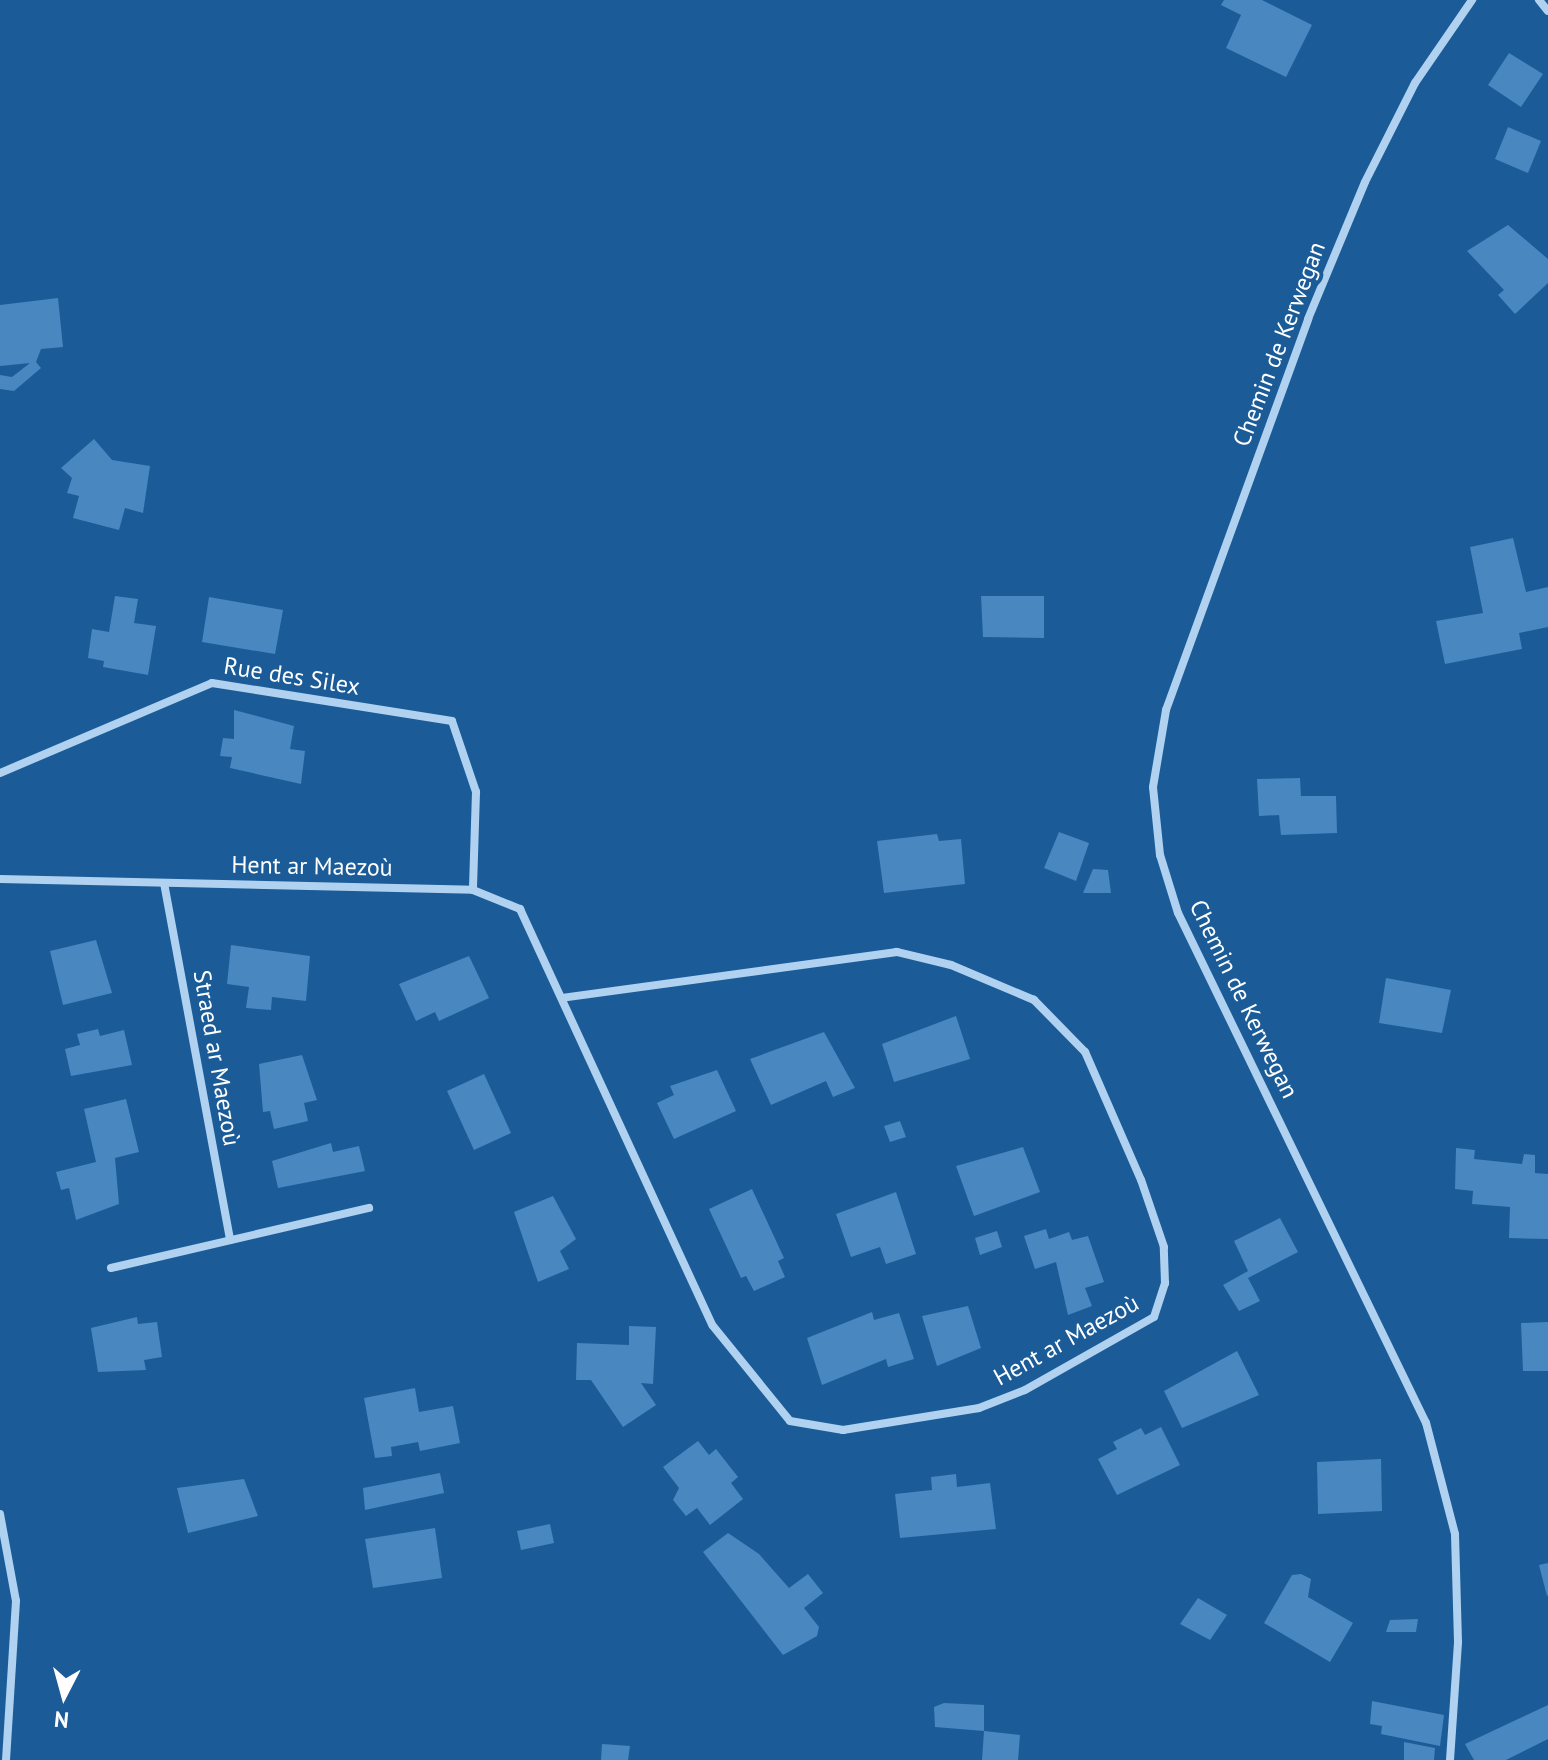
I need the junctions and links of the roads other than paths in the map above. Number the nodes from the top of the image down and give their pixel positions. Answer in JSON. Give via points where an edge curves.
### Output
{"nodes":[{"id":1,"x":1472,"y":0,"type":"edge"},
{"id":2,"x":1539,"y":0,"type":"edge"},
{"id":3,"x":1548,"y":11,"type":"edge"},
{"id":4,"x":0,"y":773,"type":"edge"},
{"id":5,"x":0,"y":879,"type":"edge"},
{"id":6,"x":164,"y":883,"type":"junction"},
{"id":7,"x":473,"y":890,"type":"junction"},
{"id":8,"x":562,"y":998,"type":"junction"},
{"id":9,"x":369,"y":1208,"type":"dead end"},
{"id":10,"x":230,"y":1240,"type":"junction"},
{"id":11,"x":111,"y":1268,"type":"dead end"},
{"id":12,"x":0,"y":1514,"type":"edge"},
{"id":13,"x":6,"y":1760,"type":"edge"},
{"id":14,"x":1450,"y":1760,"type":"edge"}],
"edges":[{"from":1,"to":14,"type":"street","name":"Chemin de Kerwegan","via":[[1408,97],[1308,319],[1166,710],[1153,787],[1160,855],[1178,913],[1426,1423],[1455,1534],[1458,1642]]},
{"from":2,"to":3,"type":"street"},
{"from":4,"to":7,"type":"street","name":"Rue des Silex","via":[[212,683],[452,721],[476,792]]},
{"from":5,"to":6,"type":"street","name":"Hent ar Maezoù"},
{"from":6,"to":7,"type":"street","name":"Hent ar Maezoù"},
{"from":6,"to":10,"type":"street","name":"Straed ar Maezoù"},
{"from":7,"to":8,"type":"street","name":"Hent ar Maezoù","via":[[520,909]]},
{"from":8,"to":8,"type":"street","name":"Hent ar Maezoù","via":[[897,952],[951,965],[1034,1000],[1085,1052],[1141,1180],[1164,1247],[1165,1283],[1154,1317],[1025,1390],[979,1408],[843,1430],[790,1421],[713,1326]]},
{"from":9,"to":10,"type":"street"},
{"from":10,"to":11,"type":"street"},
{"from":12,"to":13,"type":"street","via":[[16,1601]]}]}
